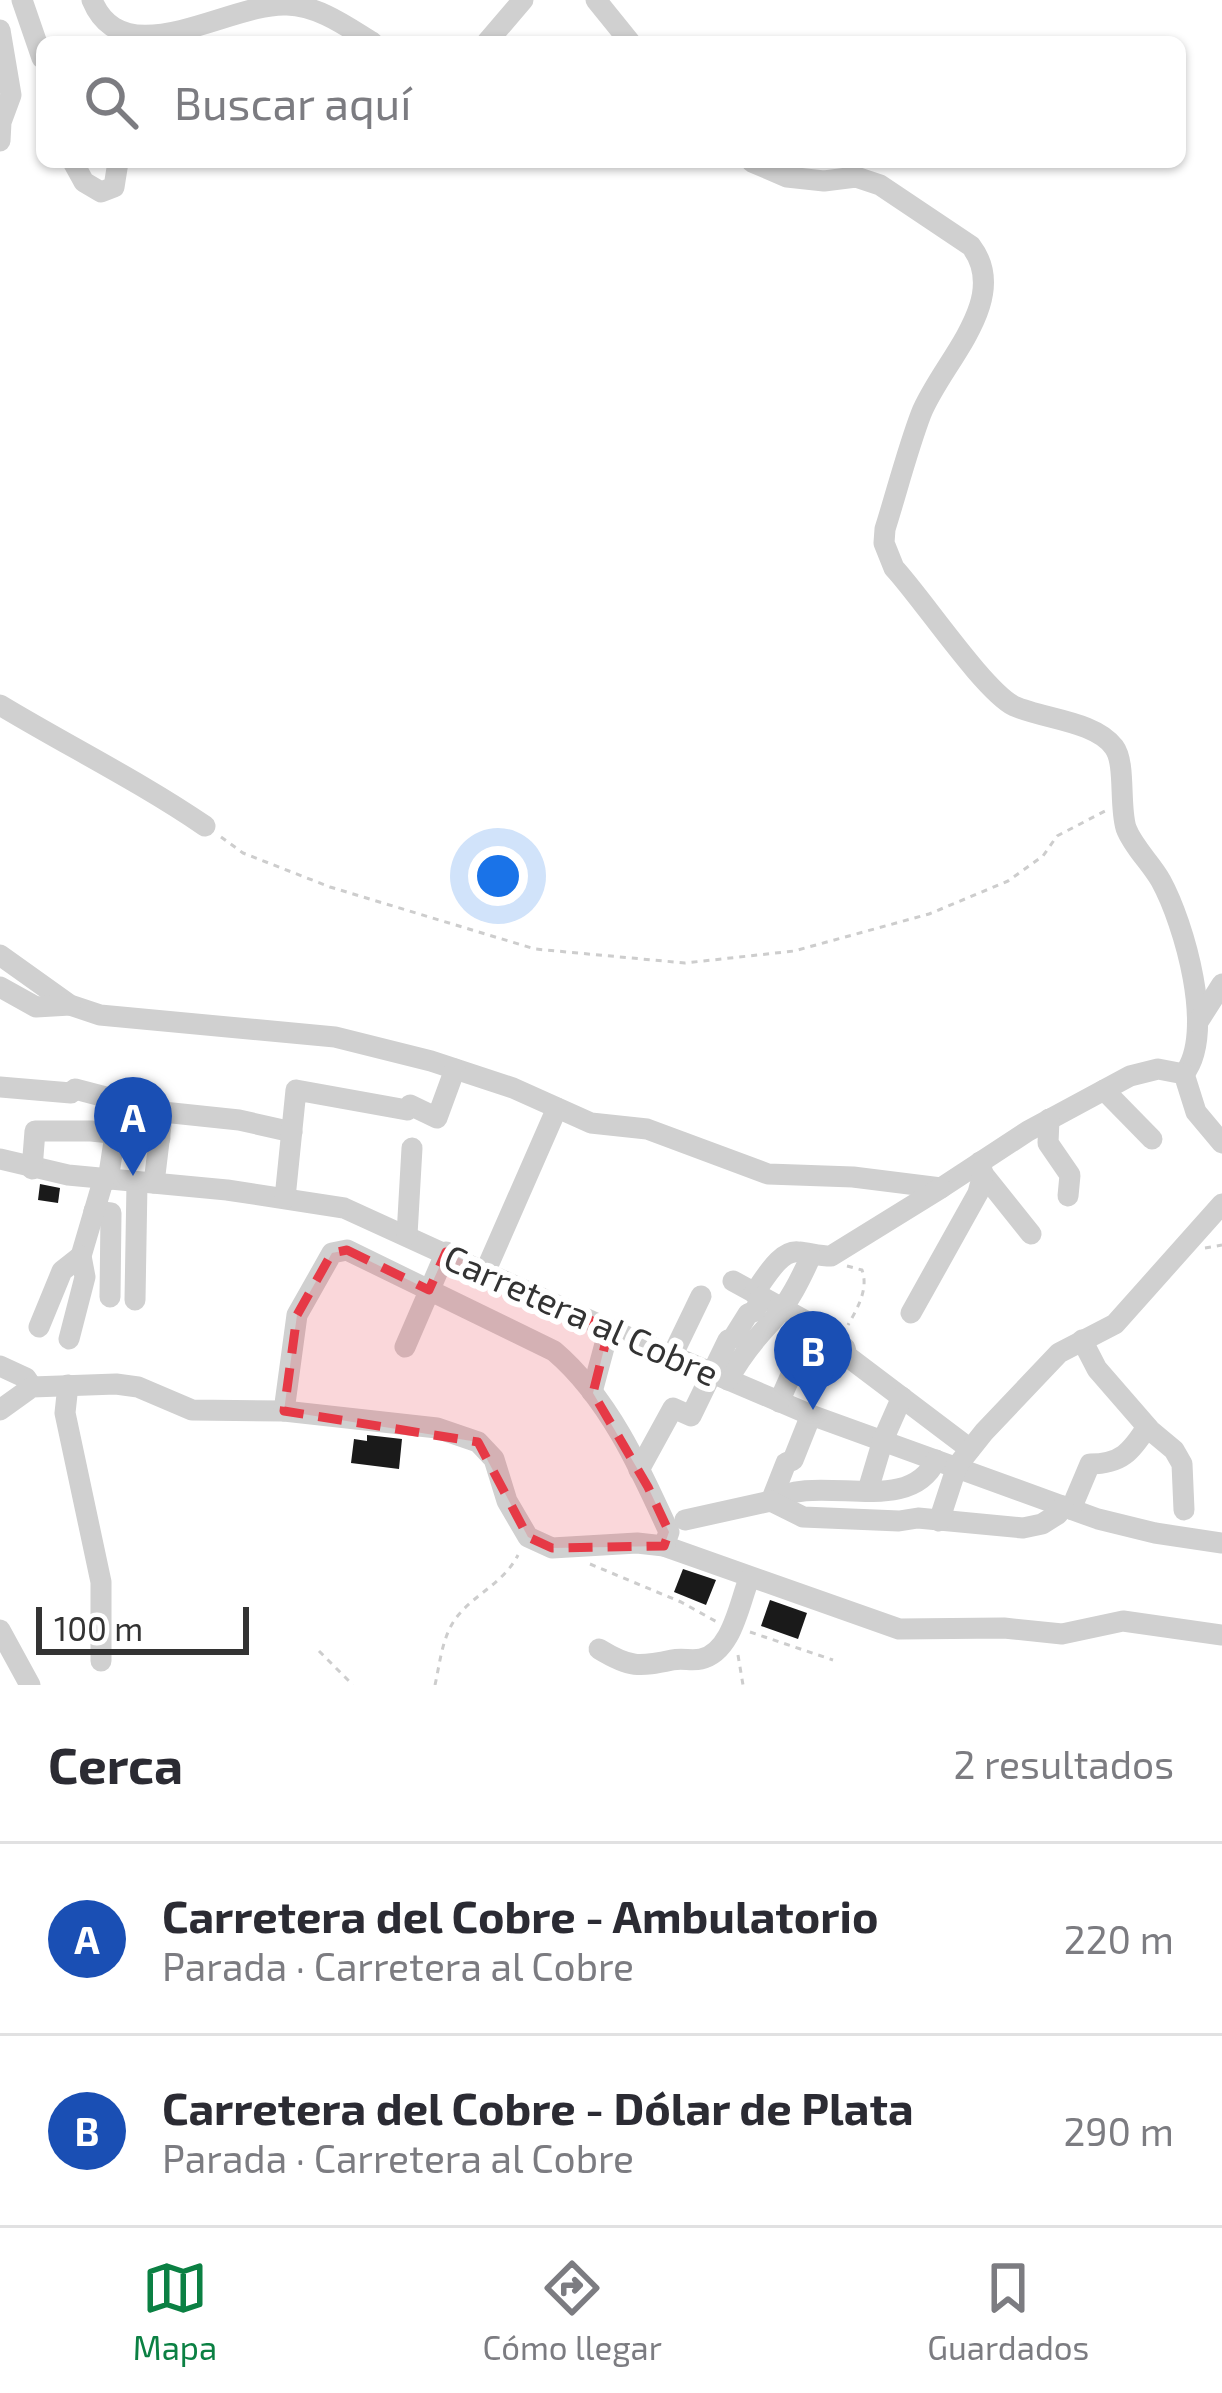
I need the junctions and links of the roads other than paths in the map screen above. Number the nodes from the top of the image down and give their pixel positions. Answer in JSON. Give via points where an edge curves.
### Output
{"nodes":[{"id":1,"x":22,"y":0,"type":"edge"},
{"id":2,"x":92,"y":0,"type":"edge"},
{"id":3,"x":523,"y":0,"type":"edge"},
{"id":4,"x":596,"y":0,"type":"edge"},
{"id":5,"x":0,"y":30,"type":"edge"},
{"id":6,"x":109,"y":33,"type":"edge"},
{"id":7,"x":362,"y":36,"type":"edge"},
{"id":8,"x":492,"y":36,"type":"edge"},
{"id":9,"x":625,"y":36,"type":"edge"},
{"id":10,"x":36,"y":41,"type":"edge"},
{"id":11,"x":0,"y":141,"type":"edge"},
{"id":12,"x":77,"y":168,"type":"edge"},
{"id":13,"x":117,"y":168,"type":"edge"},
{"id":14,"x":766,"y":168,"type":"edge"},
{"id":15,"x":0,"y":705,"type":"edge"},
{"id":16,"x":205,"y":826,"type":"road end"},
{"id":17,"x":0,"y":955,"type":"edge"},
{"id":18,"x":1222,"y":984,"type":"edge"},
{"id":19,"x":0,"y":987,"type":"edge"},
{"id":20,"x":70,"y":1005,"type":"junction"},
{"id":21,"x":1198,"y":1022,"type":"junction"},
{"id":22,"x":455,"y":1069,"type":"junction"},
{"id":23,"x":1184,"y":1074,"type":"junction"},
{"id":24,"x":0,"y":1088,"type":"edge"},
{"id":25,"x":1104,"y":1090,"type":"junction"},
{"id":26,"x":94,"y":1096,"type":"junction"},
{"id":27,"x":557,"y":1108,"type":"junction"},
{"id":28,"x":163,"y":1112,"type":"junction"},
{"id":29,"x":1049,"y":1119,"type":"junction"},
{"id":30,"x":92,"y":1131,"type":"junction"},
{"id":31,"x":292,"y":1132,"type":"junction"},
{"id":32,"x":115,"y":1135,"type":"junction"},
{"id":33,"x":160,"y":1138,"type":"junction"},
{"id":34,"x":1152,"y":1139,"type":"dead end"},
{"id":35,"x":1222,"y":1143,"type":"edge"},
{"id":36,"x":412,"y":1148,"type":"dead end"},
{"id":37,"x":0,"y":1159,"type":"edge"},
{"id":38,"x":982,"y":1168,"type":"junction"},
{"id":39,"x":32,"y":1169,"type":"junction"},
{"id":40,"x":106,"y":1179,"type":"junction"},
{"id":41,"x":887,"y":1181,"type":"junction"},
{"id":42,"x":145,"y":1183,"type":"junction"},
{"id":43,"x":941,"y":1188,"type":"junction"},
{"id":44,"x":1068,"y":1196,"type":"dead end"},
{"id":45,"x":285,"y":1198,"type":"junction"},
{"id":46,"x":1222,"y":1204,"type":"edge"},
{"id":47,"x":137,"y":1206,"type":"junction"},
{"id":48,"x":103,"y":1209,"type":"junction"},
{"id":49,"x":902,"y":1211,"type":"junction"},
{"id":50,"x":1030,"y":1234,"type":"dead end"},
{"id":51,"x":407,"y":1235,"type":"junction"},
{"id":52,"x":446,"y":1252,"type":"junction"},
{"id":53,"x":81,"y":1256,"type":"junction"},
{"id":54,"x":486,"y":1270,"type":"junction"},
{"id":55,"x":733,"y":1281,"type":"dead end"},
{"id":56,"x":429,"y":1290,"type":"junction"},
{"id":57,"x":701,"y":1296,"type":"dead end"},
{"id":58,"x":110,"y":1297,"type":"dead end"},
{"id":59,"x":766,"y":1299,"type":"junction"},
{"id":60,"x":135,"y":1300,"type":"dead end"},
{"id":61,"x":911,"y":1312,"type":"dead end"},
{"id":62,"x":813,"y":1324,"type":"junction"},
{"id":63,"x":39,"y":1328,"type":"dead end"},
{"id":64,"x":609,"y":1329,"type":"junction"},
{"id":65,"x":69,"y":1340,"type":"dead end"},
{"id":66,"x":1082,"y":1340,"type":"junction"},
{"id":67,"x":405,"y":1347,"type":"dead end"},
{"id":68,"x":672,"y":1356,"type":"junction"},
{"id":69,"x":0,"y":1366,"type":"edge"},
{"id":70,"x":720,"y":1377,"type":"junction"},
{"id":71,"x":68,"y":1385,"type":"junction"},
{"id":72,"x":32,"y":1387,"type":"junction"},
{"id":73,"x":592,"y":1392,"type":"junction"},
{"id":74,"x":902,"y":1397,"type":"junction"},
{"id":75,"x":779,"y":1402,"type":"junction"},
{"id":76,"x":0,"y":1410,"type":"edge"},
{"id":77,"x":284,"y":1411,"type":"junction"},
{"id":78,"x":811,"y":1415,"type":"junction"},
{"id":79,"x":1147,"y":1427,"type":"junction"},
{"id":80,"x":883,"y":1440,"type":"junction"},
{"id":81,"x":954,"y":1458,"type":"junction"},
{"id":82,"x":639,"y":1470,"type":"junction"},
{"id":83,"x":902,"y":1489,"type":"junction"},
{"id":84,"x":868,"y":1490,"type":"junction"},
{"id":85,"x":771,"y":1502,"type":"junction"},
{"id":86,"x":1067,"y":1508,"type":"junction"},
{"id":87,"x":1184,"y":1510,"type":"dead end"},
{"id":88,"x":685,"y":1520,"type":"dead end"},
{"id":89,"x":899,"y":1521,"type":"junction"},
{"id":90,"x":939,"y":1521,"type":"junction"},
{"id":91,"x":1222,"y":1543,"type":"edge"},
{"id":92,"x":664,"y":1546,"type":"junction"},
{"id":93,"x":749,"y":1579,"type":"junction"},
{"id":94,"x":0,"y":1630,"type":"edge"},
{"id":95,"x":1222,"y":1636,"type":"edge"},
{"id":96,"x":599,"y":1649,"type":"dead end"},
{"id":97,"x":101,"y":1661,"type":"dead end"},
{"id":98,"x":30,"y":1685,"type":"edge"}],
"edges":[{"from":1,"to":10,"type":"street"},
{"from":2,"to":6,"type":"street"},
{"from":3,"to":8,"type":"street"},
{"from":4,"to":9,"type":"street"},
{"from":5,"to":11,"type":"street","via":[[11,95]]},
{"from":6,"to":7,"type":"street","via":[[170,35],[292,4]]},
{"from":12,"to":13,"type":"street","via":[[101,193],[114,187]]},
{"from":14,"to":21,"type":"street","via":[[880,185],[980,258],[981,305],[922,411],[886,549],[1009,704],[1114,746],[1120,807],[1178,916]]},
{"from":15,"to":16,"type":"street"},
{"from":17,"to":20,"type":"street"},
{"from":18,"to":21,"type":"street"},
{"from":19,"to":20,"type":"street","via":[[37,1007]]},
{"from":20,"to":22,"type":"street","via":[[100,1015],[335,1037]]},
{"from":21,"to":23,"type":"street"},
{"from":22,"to":27,"type":"street"},
{"from":22,"to":31,"type":"street","via":[[437,1118],[410,1105],[296,1090]]},
{"from":23,"to":25,"type":"street","via":[[1144,1070]]},
{"from":23,"to":35,"type":"street","via":[[1182,1109]]},
{"from":24,"to":26,"type":"street"},
{"from":25,"to":29,"type":"street"},
{"from":25,"to":34,"type":"street"},
{"from":26,"to":28,"type":"street"},
{"from":26,"to":30,"type":"street"},
{"from":27,"to":41,"type":"street","via":[[610,1127],[647,1129],[768,1174]]},
{"from":27,"to":54,"type":"street"},
{"from":28,"to":31,"type":"street"},
{"from":28,"to":33,"type":"street"},
{"from":29,"to":38,"type":"street"},
{"from":29,"to":44,"type":"street","via":[[1048,1143],[1070,1175]]},
{"from":30,"to":32,"type":"street"},
{"from":30,"to":39,"type":"street","via":[[45,1122],[35,1131]]},
{"from":31,"to":45,"type":"street"},
{"from":32,"to":33,"type":"street"},
{"from":32,"to":40,"type":"street"},
{"from":33,"to":42,"type":"street"},
{"from":36,"to":51,"type":"street"},
{"from":37,"to":39,"type":"street","name":"Carretera al Cobre"},
{"from":38,"to":43,"type":"street"},
{"from":38,"to":50,"type":"street"},
{"from":38,"to":61,"type":"street","via":[[970,1208]]},
{"from":39,"to":40,"type":"street","name":"Carretera al Cobre"},
{"from":40,"to":42,"type":"street","name":"Carretera al Cobre"},
{"from":40,"to":48,"type":"street"},
{"from":41,"to":43,"type":"street"},
{"from":41,"to":49,"type":"street","via":[[899,1190]]},
{"from":42,"to":45,"type":"street","name":"Carretera al Cobre"},
{"from":42,"to":47,"type":"street"},
{"from":43,"to":49,"type":"street"},
{"from":45,"to":51,"type":"street","name":"Carretera al Cobre","via":[[344,1208]]},
{"from":46,"to":66,"type":"street","via":[[1115,1324]]},
{"from":47,"to":48,"type":"street"},
{"from":47,"to":60,"type":"street"},
{"from":48,"to":53,"type":"street"},
{"from":48,"to":58,"type":"street","via":[[111,1213]]},
{"from":49,"to":59,"type":"street","via":[[831,1256],[785,1254]]},
{"from":51,"to":52,"type":"street","name":"Carretera al Cobre"},
{"from":52,"to":54,"type":"street","name":"Carretera al Cobre"},
{"from":52,"to":56,"type":"street"},
{"from":53,"to":63,"type":"street","via":[[62,1271]]},
{"from":53,"to":65,"type":"street","via":[[85,1277]]},
{"from":54,"to":64,"type":"street","name":"Carretera al Cobre"},
{"from":55,"to":59,"type":"street"},
{"from":56,"to":67,"type":"street"},
{"from":56,"to":73,"type":"street","via":[[554,1351]]},
{"from":56,"to":77,"type":"street","via":[[347,1250],[332,1253],[296,1316]]},
{"from":57,"to":68,"type":"street"},
{"from":59,"to":62,"type":"street"},
{"from":59,"to":70,"type":"street","via":[[760,1335]]},
{"from":62,"to":74,"type":"street"},
{"from":62,"to":75,"type":"street"},
{"from":64,"to":68,"type":"street","name":"Carretera al Cobre"},
{"from":64,"to":73,"type":"street"},
{"from":66,"to":79,"type":"street"},
{"from":66,"to":81,"type":"street","via":[[1059,1353]]},
{"from":68,"to":70,"type":"street","name":"Carretera al Cobre"},
{"from":69,"to":72,"type":"street"},
{"from":70,"to":75,"type":"street","name":"Carretera al Cobre"},
{"from":70,"to":82,"type":"street","via":[[691,1416],[673,1408]]},
{"from":71,"to":72,"type":"street"},
{"from":71,"to":77,"type":"street","via":[[138,1387],[192,1410]]},
{"from":71,"to":97,"type":"street","via":[[65,1413],[101,1582]]},
{"from":72,"to":76,"type":"street"},
{"from":73,"to":82,"type":"street"},
{"from":74,"to":80,"type":"street"},
{"from":74,"to":81,"type":"street"},
{"from":75,"to":78,"type":"street","name":"Carretera al Cobre"},
{"from":77,"to":92,"type":"street","via":[[437,1428],[478,1442],[494,1460],[527,1538],[552,1548]]},
{"from":78,"to":80,"type":"street","name":"Carretera al Cobre"},
{"from":78,"to":85,"type":"street"},
{"from":79,"to":86,"type":"street","via":[[1129,1455],[1090,1464]]},
{"from":79,"to":87,"type":"street","via":[[1182,1464]]},
{"from":80,"to":81,"type":"street","name":"Carretera al Cobre"},
{"from":80,"to":84,"type":"street"},
{"from":81,"to":83,"type":"street"},
{"from":81,"to":86,"type":"street","name":"Carretera al Cobre"},
{"from":81,"to":90,"type":"street"},
{"from":82,"to":92,"type":"street","via":[[669,1532]]},
{"from":83,"to":84,"type":"street"},
{"from":83,"to":89,"type":"street"},
{"from":84,"to":85,"type":"street","via":[[821,1488]]},
{"from":85,"to":88,"type":"street"},
{"from":85,"to":89,"type":"street","via":[[802,1517]]},
{"from":86,"to":90,"type":"street","via":[[1033,1527]]},
{"from":86,"to":91,"type":"street","name":"Carretera al Cobre"},
{"from":89,"to":90,"type":"street"},
{"from":92,"to":93,"type":"street"},
{"from":93,"to":95,"type":"street","via":[[899,1629],[1062,1634],[1124,1621]]},
{"from":93,"to":96,"type":"street","via":[[724,1644],[706,1658],[645,1667]]},
{"from":94,"to":98,"type":"street"}]}
